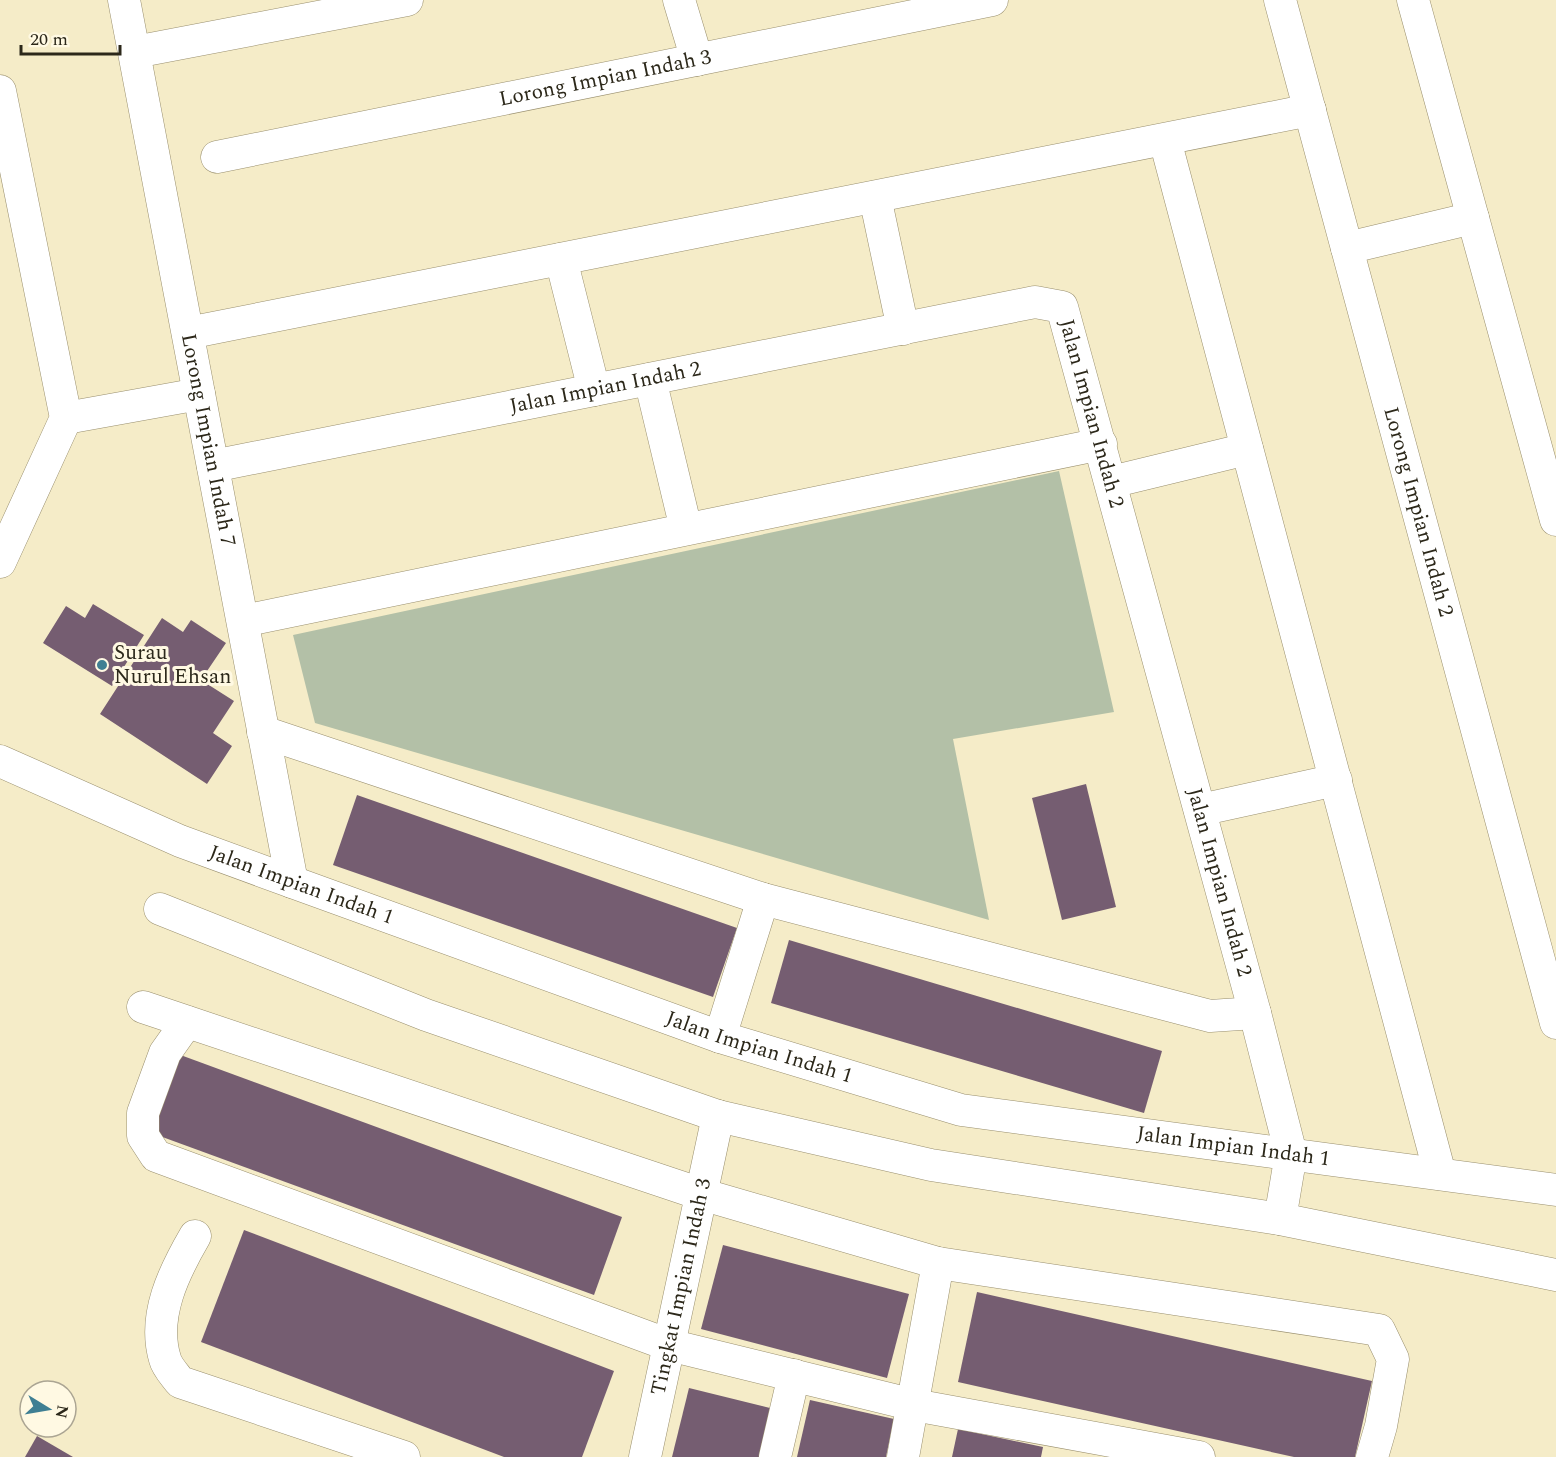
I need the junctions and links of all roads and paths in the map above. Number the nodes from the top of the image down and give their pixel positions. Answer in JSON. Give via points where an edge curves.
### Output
{"nodes":[{"id":1,"x":124,"y":0,"type":"edge"},
{"id":2,"x":406,"y":0,"type":"edge"},
{"id":3,"x":679,"y":0,"type":"edge"},
{"id":4,"x":992,"y":0,"type":"edge"},
{"id":5,"x":1280,"y":0,"type":"edge"},
{"id":6,"x":1413,"y":0,"type":"edge"},
{"id":7,"x":135,"y":52,"type":"junction"},
{"id":8,"x":696,"y":60,"type":"junction"},
{"id":9,"x":0,"y":91,"type":"edge"},
{"id":10,"x":1310,"y":110,"type":"junction"},
{"id":11,"x":1165,"y":140,"type":"junction"},
{"id":12,"x":218,"y":157,"type":"dead end"},
{"id":13,"x":875,"y":197,"type":"junction"},
{"id":14,"x":1473,"y":218,"type":"junction"},
{"id":15,"x":1347,"y":248,"type":"junction"},
{"id":16,"x":561,"y":259,"type":"junction"},
{"id":17,"x":903,"y":329,"type":"junction"},
{"id":18,"x":188,"y":333,"type":"junction"},
{"id":19,"x":650,"y":379,"type":"junction"},
{"id":20,"x":594,"y":390,"type":"junction"},
{"id":21,"x":199,"y":394,"type":"junction"},
{"id":22,"x":66,"y":417,"type":"junction"},
{"id":23,"x":1101,"y":444,"type":"junction"},
{"id":24,"x":1247,"y":448,"type":"junction"},
{"id":25,"x":213,"y":466,"type":"junction"},
{"id":26,"x":1551,"y":481,"type":"edge"},
{"id":27,"x":1111,"y":482,"type":"junction"},
{"id":28,"x":1556,"y":520,"type":"edge"},
{"id":29,"x":686,"y":529,"type":"junction"},
{"id":30,"x":0,"y":562,"type":"edge"},
{"id":31,"x":243,"y":621,"type":"junction"},
{"id":32,"x":263,"y":732,"type":"junction"},
{"id":33,"x":0,"y":761,"type":"edge"},
{"id":34,"x":1336,"y":780,"type":"junction"},
{"id":35,"x":1200,"y":810,"type":"junction"},
{"id":36,"x":292,"y":882,"type":"junction"},
{"id":37,"x":763,"y":899,"type":"junction"},
{"id":38,"x":160,"y":909,"type":"dead end"},
{"id":39,"x":143,"y":1007,"type":"dead end"},
{"id":40,"x":1255,"y":1013,"type":"junction"},
{"id":41,"x":187,"y":1022,"type":"junction"},
{"id":42,"x":1556,"y":1023,"type":"edge"},
{"id":43,"x":720,"y":1037,"type":"junction"},
{"id":44,"x":718,"y":1116,"type":"junction"},
{"id":45,"x":1291,"y":1154,"type":"junction"},
{"id":46,"x":1440,"y":1174,"type":"junction"},
{"id":47,"x":1556,"y":1190,"type":"edge"},
{"id":48,"x":701,"y":1194,"type":"junction"},
{"id":49,"x":1280,"y":1219,"type":"junction"},
{"id":50,"x":195,"y":1236,"type":"dead end"},
{"id":51,"x":938,"y":1263,"type":"junction"},
{"id":52,"x":1556,"y":1275,"type":"edge"},
{"id":53,"x":669,"y":1345,"type":"junction"},
{"id":54,"x":794,"y":1375,"type":"junction"},
{"id":55,"x":914,"y":1405,"type":"junction"},
{"id":56,"x":1060,"y":1444,"type":"edge"},
{"id":57,"x":1192,"y":1456,"type":"edge"},
{"id":58,"x":404,"y":1457,"type":"edge"},
{"id":59,"x":645,"y":1457,"type":"edge"},
{"id":60,"x":776,"y":1457,"type":"edge"},
{"id":61,"x":903,"y":1457,"type":"edge"},
{"id":62,"x":1372,"y":1457,"type":"edge"}],
"edges":[{"from":1,"to":7,"type":"street","name":"Lorong Impian Indah 7"},
{"from":2,"to":7,"type":"street"},
{"from":3,"to":8,"type":"street"},
{"from":4,"to":8,"type":"street","name":"Lorong Impian Indah 3"},
{"from":5,"to":10,"type":"street","name":"Lorong Impian Indah 2"},
{"from":6,"to":14,"type":"street"},
{"from":7,"to":18,"type":"street","name":"Lorong Impian Indah 7"},
{"from":8,"to":12,"type":"street","name":"Lorong Impian Indah 3"},
{"from":9,"to":22,"type":"street"},
{"from":10,"to":11,"type":"street"},
{"from":10,"to":15,"type":"street","name":"Lorong Impian Indah 2"},
{"from":11,"to":13,"type":"street"},
{"from":11,"to":24,"type":"street"},
{"from":13,"to":16,"type":"street"},
{"from":13,"to":17,"type":"street"},
{"from":14,"to":15,"type":"street"},
{"from":14,"to":26,"type":"street"},
{"from":15,"to":42,"type":"street","name":"Lorong Impian Indah 2"},
{"from":16,"to":18,"type":"street"},
{"from":16,"to":20,"type":"street"},
{"from":17,"to":19,"type":"street","name":"Jalan Impian Indah 2"},
{"from":17,"to":23,"type":"street","name":"Jalan Impian Indah 2","via":[[1035,302],[1062,307]]},
{"from":18,"to":21,"type":"street","name":"Lorong Impian Indah 7"},
{"from":19,"to":20,"type":"street","name":"Jalan Impian Indah 2"},
{"from":19,"to":29,"type":"street"},
{"from":20,"to":25,"type":"street","name":"Jalan Impian Indah 2"},
{"from":21,"to":22,"type":"street"},
{"from":21,"to":25,"type":"street","name":"Lorong Impian Indah 7"},
{"from":22,"to":30,"type":"street"},
{"from":23,"to":27,"type":"street","name":"Jalan Impian Indah 2"},
{"from":23,"to":29,"type":"street"},
{"from":24,"to":27,"type":"street"},
{"from":24,"to":34,"type":"street"},
{"from":25,"to":31,"type":"street","name":"Lorong Impian Indah 7"},
{"from":26,"to":28,"type":"street"},
{"from":27,"to":35,"type":"street","name":"Jalan Impian Indah 2"},
{"from":29,"to":31,"type":"street"},
{"from":31,"to":32,"type":"street","name":"Lorong Impian Indah 7"},
{"from":32,"to":36,"type":"street","name":"Lorong Impian Indah 7"},
{"from":32,"to":37,"type":"street"},
{"from":33,"to":36,"type":"street","name":"Jalan Impian Indah 1","via":[[180,841]]},
{"from":34,"to":35,"type":"street"},
{"from":34,"to":46,"type":"street"},
{"from":35,"to":40,"type":"street","name":"Jalan Impian Indah 2"},
{"from":36,"to":43,"type":"street","name":"Jalan Impian Indah 1"},
{"from":37,"to":40,"type":"street","via":[[1210,1016]]},
{"from":37,"to":43,"type":"street"},
{"from":38,"to":44,"type":"street","via":[[426,1015]]},
{"from":39,"to":41,"type":"street"},
{"from":40,"to":45,"type":"street","name":"Jalan Impian Indah 2"},
{"from":41,"to":48,"type":"street"},
{"from":41,"to":53,"type":"street","via":[[165,1053],[143,1113],[143,1136],[156,1156]]},
{"from":43,"to":45,"type":"street","name":"Jalan Impian Indah 1","via":[[961,1110]]},
{"from":44,"to":48,"type":"street","name":"Tingkat Impian Indah 3"},
{"from":44,"to":49,"type":"street","via":[[931,1165]]},
{"from":45,"to":46,"type":"street","name":"Jalan Impian Indah 1"},
{"from":45,"to":49,"type":"street","name":"Jalan Impian Indah 2"},
{"from":46,"to":47,"type":"street","name":"Jalan Impian Indah 1"},
{"from":48,"to":51,"type":"street"},
{"from":48,"to":53,"type":"street","name":"Tingkat Impian Indah 3"},
{"from":49,"to":52,"type":"street"},
{"from":50,"to":58,"type":"street","via":[[174,1274],[161,1322],[165,1360],[180,1382]]},
{"from":51,"to":55,"type":"street"},
{"from":51,"to":62,"type":"street","via":[[1379,1330],[1394,1359]]},
{"from":53,"to":54,"type":"street"},
{"from":53,"to":59,"type":"street","name":"Tingkat Impian Indah 3"},
{"from":54,"to":55,"type":"street"},
{"from":54,"to":60,"type":"street"},
{"from":55,"to":56,"type":"street"},
{"from":55,"to":61,"type":"street"},
{"from":56,"to":57,"type":"street"}]}
